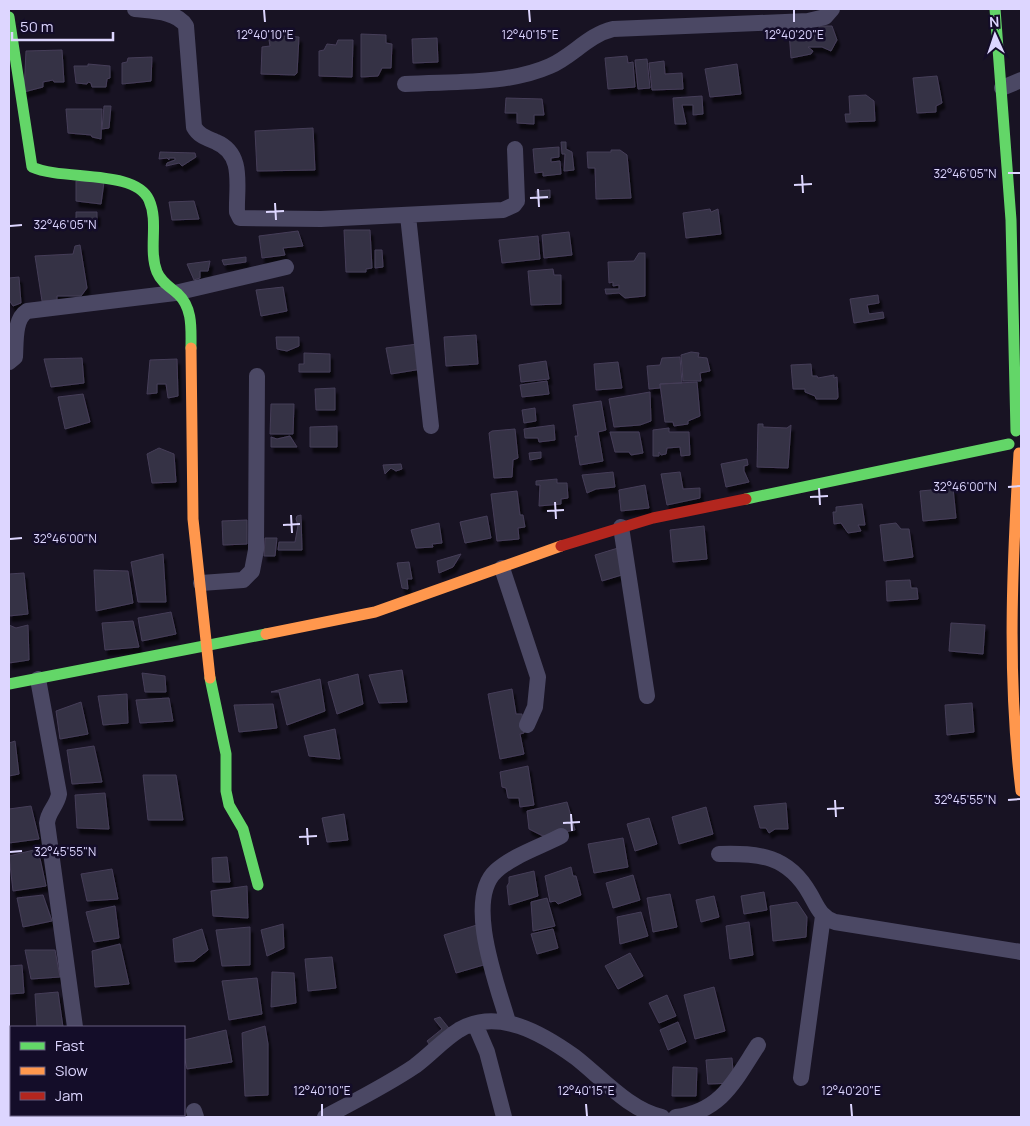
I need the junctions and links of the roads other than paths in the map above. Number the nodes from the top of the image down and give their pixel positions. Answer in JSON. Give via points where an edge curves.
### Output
{"nodes":[{"id":1,"x":135,"y":9,"type":"edge"},
{"id":2,"x":832,"y":9,"type":"edge"},
{"id":3,"x":995,"y":9,"type":"edge"},
{"id":4,"x":9,"y":17,"type":"edge"},
{"id":5,"x":1021,"y":80,"type":"edge"},
{"id":6,"x":405,"y":84,"type":"dead end"},
{"id":7,"x":1002,"y":88,"type":"junction"},
{"id":8,"x":515,"y":149,"type":"dead end"},
{"id":9,"x":1014,"y":174,"type":"edge"},
{"id":10,"x":408,"y":216,"type":"junction"},
{"id":11,"x":286,"y":267,"type":"dead end"},
{"id":12,"x":175,"y":293,"type":"junction"},
{"id":13,"x":9,"y":362,"type":"edge"},
{"id":14,"x":256,"y":376,"type":"dead end"},
{"id":15,"x":431,"y":426,"type":"dead end"},
{"id":16,"x":1019,"y":431,"type":"edge"},
{"id":17,"x":1009,"y":444,"type":"junction"},
{"id":18,"x":1020,"y":453,"type":"edge"},
{"id":19,"x":621,"y":527,"type":"junction"},
{"id":20,"x":502,"y":568,"type":"junction"},
{"id":21,"x":201,"y":583,"type":"junction"},
{"id":22,"x":206,"y":646,"type":"junction"},
{"id":23,"x":38,"y":679,"type":"junction"},
{"id":24,"x":9,"y":684,"type":"edge"},
{"id":25,"x":647,"y":696,"type":"dead end"},
{"id":26,"x":527,"y":725,"type":"dead end"},
{"id":27,"x":1019,"y":761,"type":"edge"},
{"id":28,"x":1021,"y":791,"type":"edge"},
{"id":29,"x":561,"y":836,"type":"dead end"},
{"id":30,"x":719,"y":854,"type":"dead end"},
{"id":31,"x":258,"y":885,"type":"dead end"},
{"id":32,"x":823,"y":916,"type":"junction"},
{"id":33,"x":1021,"y":952,"type":"edge"},
{"id":34,"x":508,"y":1022,"type":"junction"},
{"id":35,"x":475,"y":1024,"type":"junction"},
{"id":36,"x":75,"y":1026,"type":"edge"},
{"id":37,"x":758,"y":1045,"type":"dead end"},
{"id":38,"x":801,"y":1078,"type":"dead end"},
{"id":39,"x":325,"y":1117,"type":"edge"},
{"id":40,"x":504,"y":1117,"type":"edge"},
{"id":41,"x":662,"y":1117,"type":"edge"},
{"id":42,"x":676,"y":1117,"type":"edge"}],
"edges":[{"from":1,"to":10,"type":"street","via":[[175,16],[186,26],[194,127],[201,135],[231,151],[236,161],[237,212],[240,218]]},
{"from":2,"to":6,"type":"street","via":[[825,18],[808,21],[613,29],[539,71],[494,79]]},
{"from":3,"to":7,"type":"street"},
{"from":4,"to":12,"type":"street","via":[[32,167],[59,175],[132,184],[144,191],[149,201],[156,269],[162,281]]},
{"from":5,"to":7,"type":"street"},
{"from":7,"to":9,"type":"street"},
{"from":8,"to":10,"type":"street","via":[[518,195],[514,205],[476,213]]},
{"from":9,"to":16,"type":"street"},
{"from":10,"to":15,"type":"street"},
{"from":11,"to":12,"type":"street"},
{"from":12,"to":13,"type":"street","via":[[27,311],[21,315],[17,325],[15,357]]},
{"from":12,"to":21,"type":"street","via":[[184,301],[191,326],[193,519]]},
{"from":14,"to":21,"type":"street","via":[[256,550],[252,571],[243,580]]},
{"from":16,"to":17,"type":"street","via":[[1010,436]]},
{"from":17,"to":18,"type":"street"},
{"from":17,"to":19,"type":"street","via":[[771,492]]},
{"from":18,"to":27,"type":"street","via":[[1011,617],[1011,667]]},
{"from":19,"to":20,"type":"street"},
{"from":19,"to":25,"type":"street"},
{"from":20,"to":22,"type":"street","via":[[375,612]]},
{"from":20,"to":26,"type":"street","via":[[538,677],[535,706]]},
{"from":21,"to":22,"type":"street"},
{"from":22,"to":23,"type":"street"},
{"from":22,"to":31,"type":"street","via":[[213,699],[226,754],[229,805],[242,829]]},
{"from":23,"to":24,"type":"street"},
{"from":23,"to":36,"type":"street","via":[[58,794],[58,802],[48,814],[47,823]]},
{"from":27,"to":28,"type":"street"},
{"from":29,"to":34,"type":"street","via":[[497,870],[486,888],[485,937]]},
{"from":30,"to":32,"type":"street","via":[[746,853],[780,862],[801,880]]},
{"from":32,"to":33,"type":"street","via":[[848,924]]},
{"from":32,"to":38,"type":"street"},
{"from":34,"to":35,"type":"street","via":[[498,1020]]},
{"from":34,"to":41,"type":"street","via":[[573,1056],[640,1110]]},
{"from":35,"to":39,"type":"street","via":[[454,1034],[400,1076]]},
{"from":35,"to":40,"type":"street","via":[[487,1052]]},
{"from":37,"to":42,"type":"street","via":[[720,1100],[696,1112]]}]}
